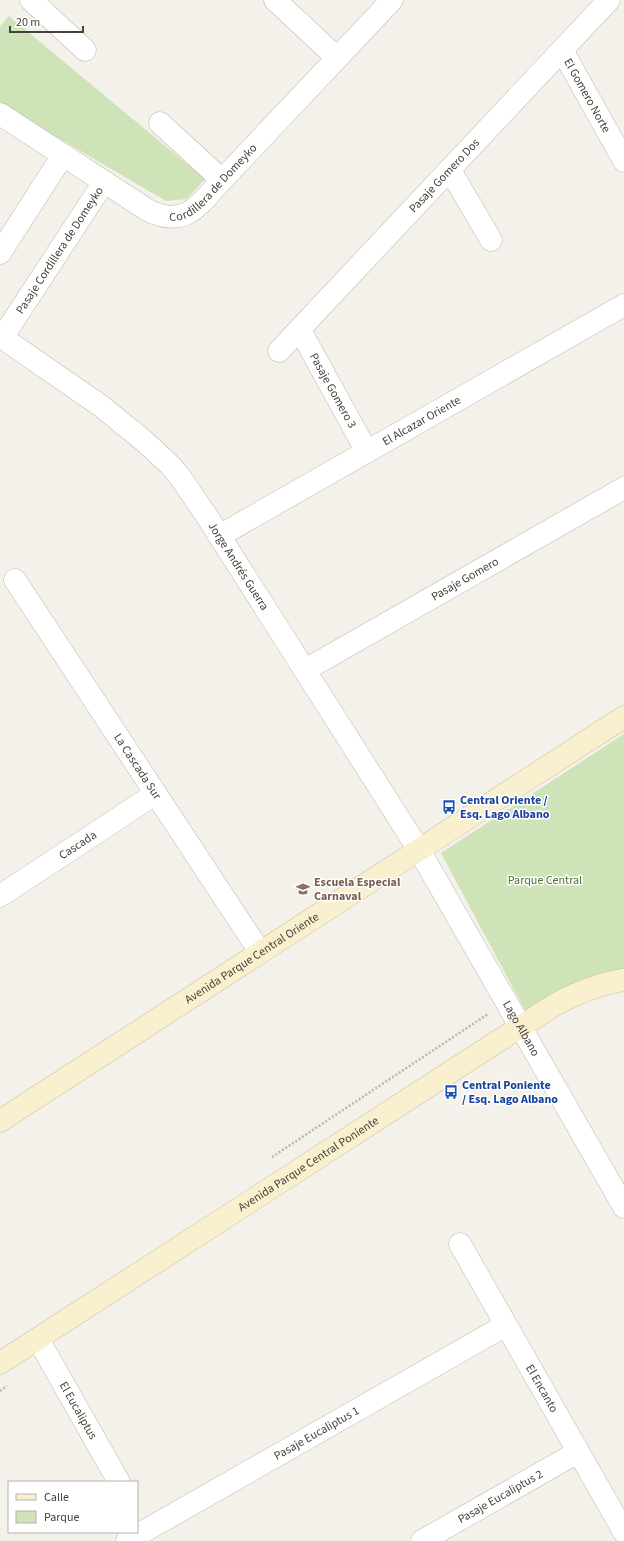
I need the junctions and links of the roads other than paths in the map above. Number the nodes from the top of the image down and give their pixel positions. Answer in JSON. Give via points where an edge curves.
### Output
{"nodes":[{"id":1,"x":31,"y":0,"type":"edge"},
{"id":2,"x":275,"y":0,"type":"edge"},
{"id":3,"x":392,"y":0,"type":"edge"},
{"id":4,"x":609,"y":0,"type":"edge"},
{"id":5,"x":85,"y":50,"type":"dead end"},
{"id":6,"x":562,"y":50,"type":"junction"},
{"id":7,"x":337,"y":58,"type":"junction"},
{"id":8,"x":0,"y":114,"type":"edge"},
{"id":9,"x":160,"y":123,"type":"dead end"},
{"id":10,"x":63,"y":155,"type":"junction"},
{"id":11,"x":624,"y":161,"type":"edge"},
{"id":12,"x":450,"y":170,"type":"junction"},
{"id":13,"x":222,"y":180,"type":"junction"},
{"id":14,"x":104,"y":182,"type":"junction"},
{"id":15,"x":491,"y":240,"type":"dead end"},
{"id":16,"x":0,"y":253,"type":"edge"},
{"id":17,"x":624,"y":305,"type":"edge"},
{"id":18,"x":300,"y":330,"type":"junction"},
{"id":19,"x":1,"y":337,"type":"edge"},
{"id":20,"x":279,"y":351,"type":"dead end"},
{"id":21,"x":366,"y":452,"type":"junction"},
{"id":22,"x":624,"y":488,"type":"edge"},
{"id":23,"x":219,"y":536,"type":"junction"},
{"id":24,"x":15,"y":580,"type":"dead end"},
{"id":25,"x":305,"y":670,"type":"junction"},
{"id":26,"x":624,"y":717,"type":"edge"},
{"id":27,"x":156,"y":794,"type":"junction"},
{"id":28,"x":419,"y":850,"type":"junction"},
{"id":29,"x":3,"y":887,"type":"edge"},
{"id":30,"x":260,"y":952,"type":"junction"},
{"id":31,"x":624,"y":980,"type":"edge"},
{"id":32,"x":521,"y":1027,"type":"junction"},
{"id":33,"x":0,"y":1121,"type":"edge"},
{"id":34,"x":624,"y":1207,"type":"edge"},
{"id":35,"x":460,"y":1244,"type":"dead end"},
{"id":36,"x":506,"y":1325,"type":"junction"},
{"id":37,"x":38,"y":1339,"type":"junction"},
{"id":38,"x":0,"y":1364,"type":"edge"},
{"id":39,"x":578,"y":1452,"type":"junction"},
{"id":40,"x":118,"y":1481,"type":"edge"},
{"id":41,"x":145,"y":1528,"type":"edge"},
{"id":42,"x":624,"y":1532,"type":"edge"},
{"id":43,"x":127,"y":1541,"type":"edge"},
{"id":44,"x":422,"y":1541,"type":"edge"}],
"edges":[{"from":1,"to":5,"type":"street"},
{"from":2,"to":7,"type":"street"},
{"from":3,"to":7,"type":"street","name":"Cordillera de Domeyko"},
{"from":4,"to":6,"type":"street","name":"Pasaje Gomero Dos"},
{"from":6,"to":11,"type":"street","name":"El Gomero Norte"},
{"from":6,"to":12,"type":"street","name":"Pasaje Gomero Dos"},
{"from":7,"to":13,"type":"street","name":"Cordillera de Domeyko"},
{"from":8,"to":10,"type":"street","name":"Cordillera de Domeyko"},
{"from":9,"to":13,"type":"street"},
{"from":10,"to":14,"type":"street","name":"Cordillera de Domeyko"},
{"from":10,"to":16,"type":"street"},
{"from":12,"to":15,"type":"street"},
{"from":12,"to":18,"type":"street","name":"Pasaje Gomero Dos"},
{"from":13,"to":14,"type":"street","name":"Cordillera de Domeyko","via":[[195,210],[179,217],[160,216],[149,211]]},
{"from":14,"to":19,"type":"street","name":"Pasaje Cordillera de Domeyko"},
{"from":17,"to":21,"type":"street","name":"El Alcazar Oriente"},
{"from":18,"to":20,"type":"street","name":"Pasaje Gomero Dos"},
{"from":18,"to":21,"type":"street","name":"Pasaje Gomero 3"},
{"from":19,"to":23,"type":"street","name":"Jorge Andrés Guerra","via":[[101,406],[157,453],[180,477]]},
{"from":21,"to":23,"type":"street","name":"El Alcazar Oriente"},
{"from":22,"to":25,"type":"street","name":"Pasaje Gomero"},
{"from":23,"to":25,"type":"street","name":"Jorge Andrés Guerra"},
{"from":24,"to":27,"type":"street","name":"La Cascada Sur"},
{"from":25,"to":28,"type":"street","name":"Jorge Andrés Guerra"},
{"from":26,"to":28,"type":"street","name":"Avenida Parque Central Oriente"},
{"from":27,"to":29,"type":"street","name":"Cascada"},
{"from":27,"to":30,"type":"street","name":"La Cascada Sur"},
{"from":28,"to":30,"type":"street","name":"Avenida Parque Central Oriente"},
{"from":28,"to":32,"type":"street","name":"Lago Albano"},
{"from":30,"to":33,"type":"street","name":"Avenida Parque Central Oriente"},
{"from":31,"to":32,"type":"street","name":"Avenida Parque Central Poniente","via":[[602,984],[570,996]]},
{"from":32,"to":34,"type":"street","name":"Lago Albano"},
{"from":32,"to":37,"type":"street","name":"Avenida Parque Central Poniente"},
{"from":35,"to":36,"type":"street","name":"El Encanto"},
{"from":36,"to":39,"type":"street","name":"El Encanto"},
{"from":36,"to":41,"type":"street","name":"Pasaje Eucaliptus 1"},
{"from":37,"to":38,"type":"street","name":"Avenida Parque Central Poniente"},
{"from":37,"to":40,"type":"street","name":"El Eucaliptus"},
{"from":39,"to":42,"type":"street","name":"El Encanto"},
{"from":39,"to":44,"type":"street","name":"Pasaje Eucaliptus 2"},
{"from":41,"to":43,"type":"street","name":"Pasaje Eucaliptus 1"}]}
